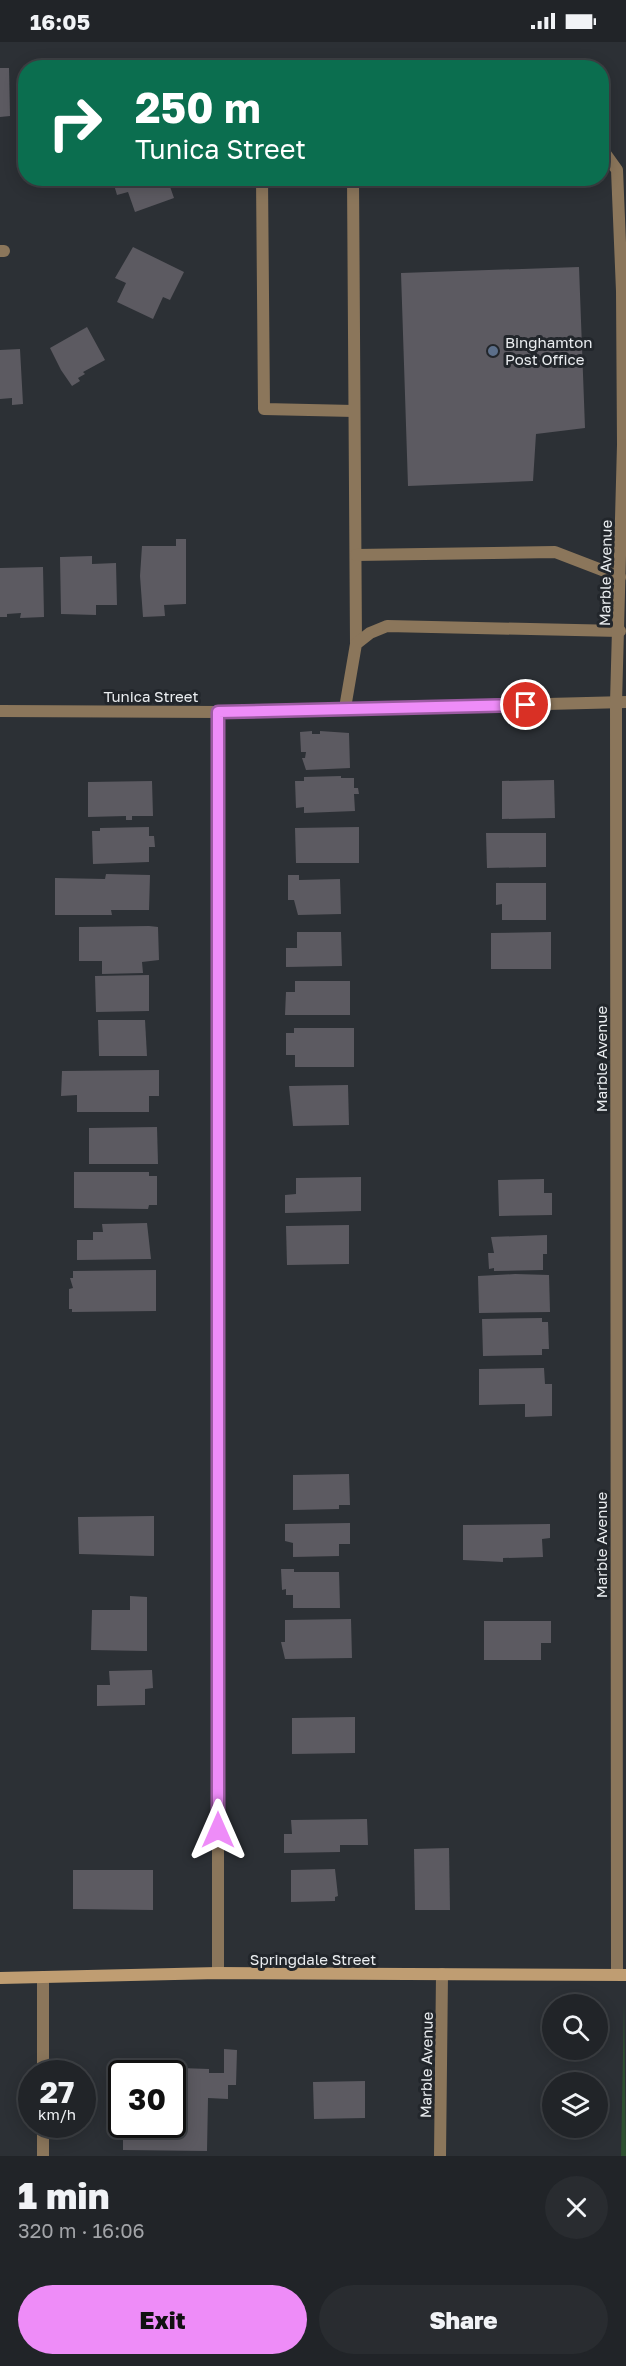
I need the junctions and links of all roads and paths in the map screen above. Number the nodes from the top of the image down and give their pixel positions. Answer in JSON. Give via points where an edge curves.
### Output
{"nodes":[{"id":1,"x":609,"y":160,"type":"edge"},
{"id":2,"x":262,"y":186,"type":"edge"},
{"id":3,"x":352,"y":186,"type":"edge"},
{"id":4,"x":354,"y":411,"type":"junction"},
{"id":5,"x":356,"y":555,"type":"junction"},
{"id":6,"x":620,"y":577,"type":"junction"},
{"id":7,"x":620,"y":631,"type":"junction"},
{"id":8,"x":356,"y":644,"type":"junction"},
{"id":9,"x":621,"y":702,"type":"edge"},
{"id":10,"x":345,"y":708,"type":"junction"},
{"id":11,"x":0,"y":711,"type":"edge"},
{"id":12,"x":218,"y":712,"type":"junction"},
{"id":13,"x":218,"y":1973,"type":"junction"},
{"id":14,"x":442,"y":1974,"type":"junction"},
{"id":15,"x":621,"y":1974,"type":"edge"},
{"id":16,"x":43,"y":1977,"type":"junction"},
{"id":17,"x":0,"y":1978,"type":"edge"},
{"id":18,"x":43,"y":2060,"type":"edge"},
{"id":19,"x":43,"y":2138,"type":"edge"},
{"id":20,"x":43,"y":2156,"type":"edge"},
{"id":21,"x":440,"y":2156,"type":"edge"}],
"edges":[{"from":1,"to":6,"type":"street","name":"Marble Avenue","via":[[616,170],[622,291]]},
{"from":2,"to":4,"type":"street","via":[[264,409]]},
{"from":3,"to":4,"type":"street"},
{"from":4,"to":5,"type":"street"},
{"from":5,"to":6,"type":"street","via":[[555,552]]},
{"from":5,"to":8,"type":"street"},
{"from":6,"to":7,"type":"street","name":"Marble Avenue"},
{"from":7,"to":8,"type":"street","via":[[387,626]]},
{"from":7,"to":9,"type":"street","name":"Marble Avenue"},
{"from":8,"to":10,"type":"street"},
{"from":9,"to":10,"type":"street","name":"Tunica Street"},
{"from":9,"to":15,"type":"street","name":"Marble Avenue"},
{"from":10,"to":12,"type":"street","name":"Tunica Street"},
{"from":11,"to":12,"type":"street","name":"Tunica Street"},
{"from":12,"to":13,"type":"street"},
{"from":13,"to":14,"type":"street","name":"Springdale Street"},
{"from":13,"to":16,"type":"street","name":"Springdale Street"},
{"from":14,"to":15,"type":"street","name":"Springdale Street"},
{"from":14,"to":21,"type":"street","name":"Marble Avenue"},
{"from":16,"to":17,"type":"street","name":"Springdale Street"},
{"from":16,"to":18,"type":"street"},
{"from":19,"to":20,"type":"street"}]}
